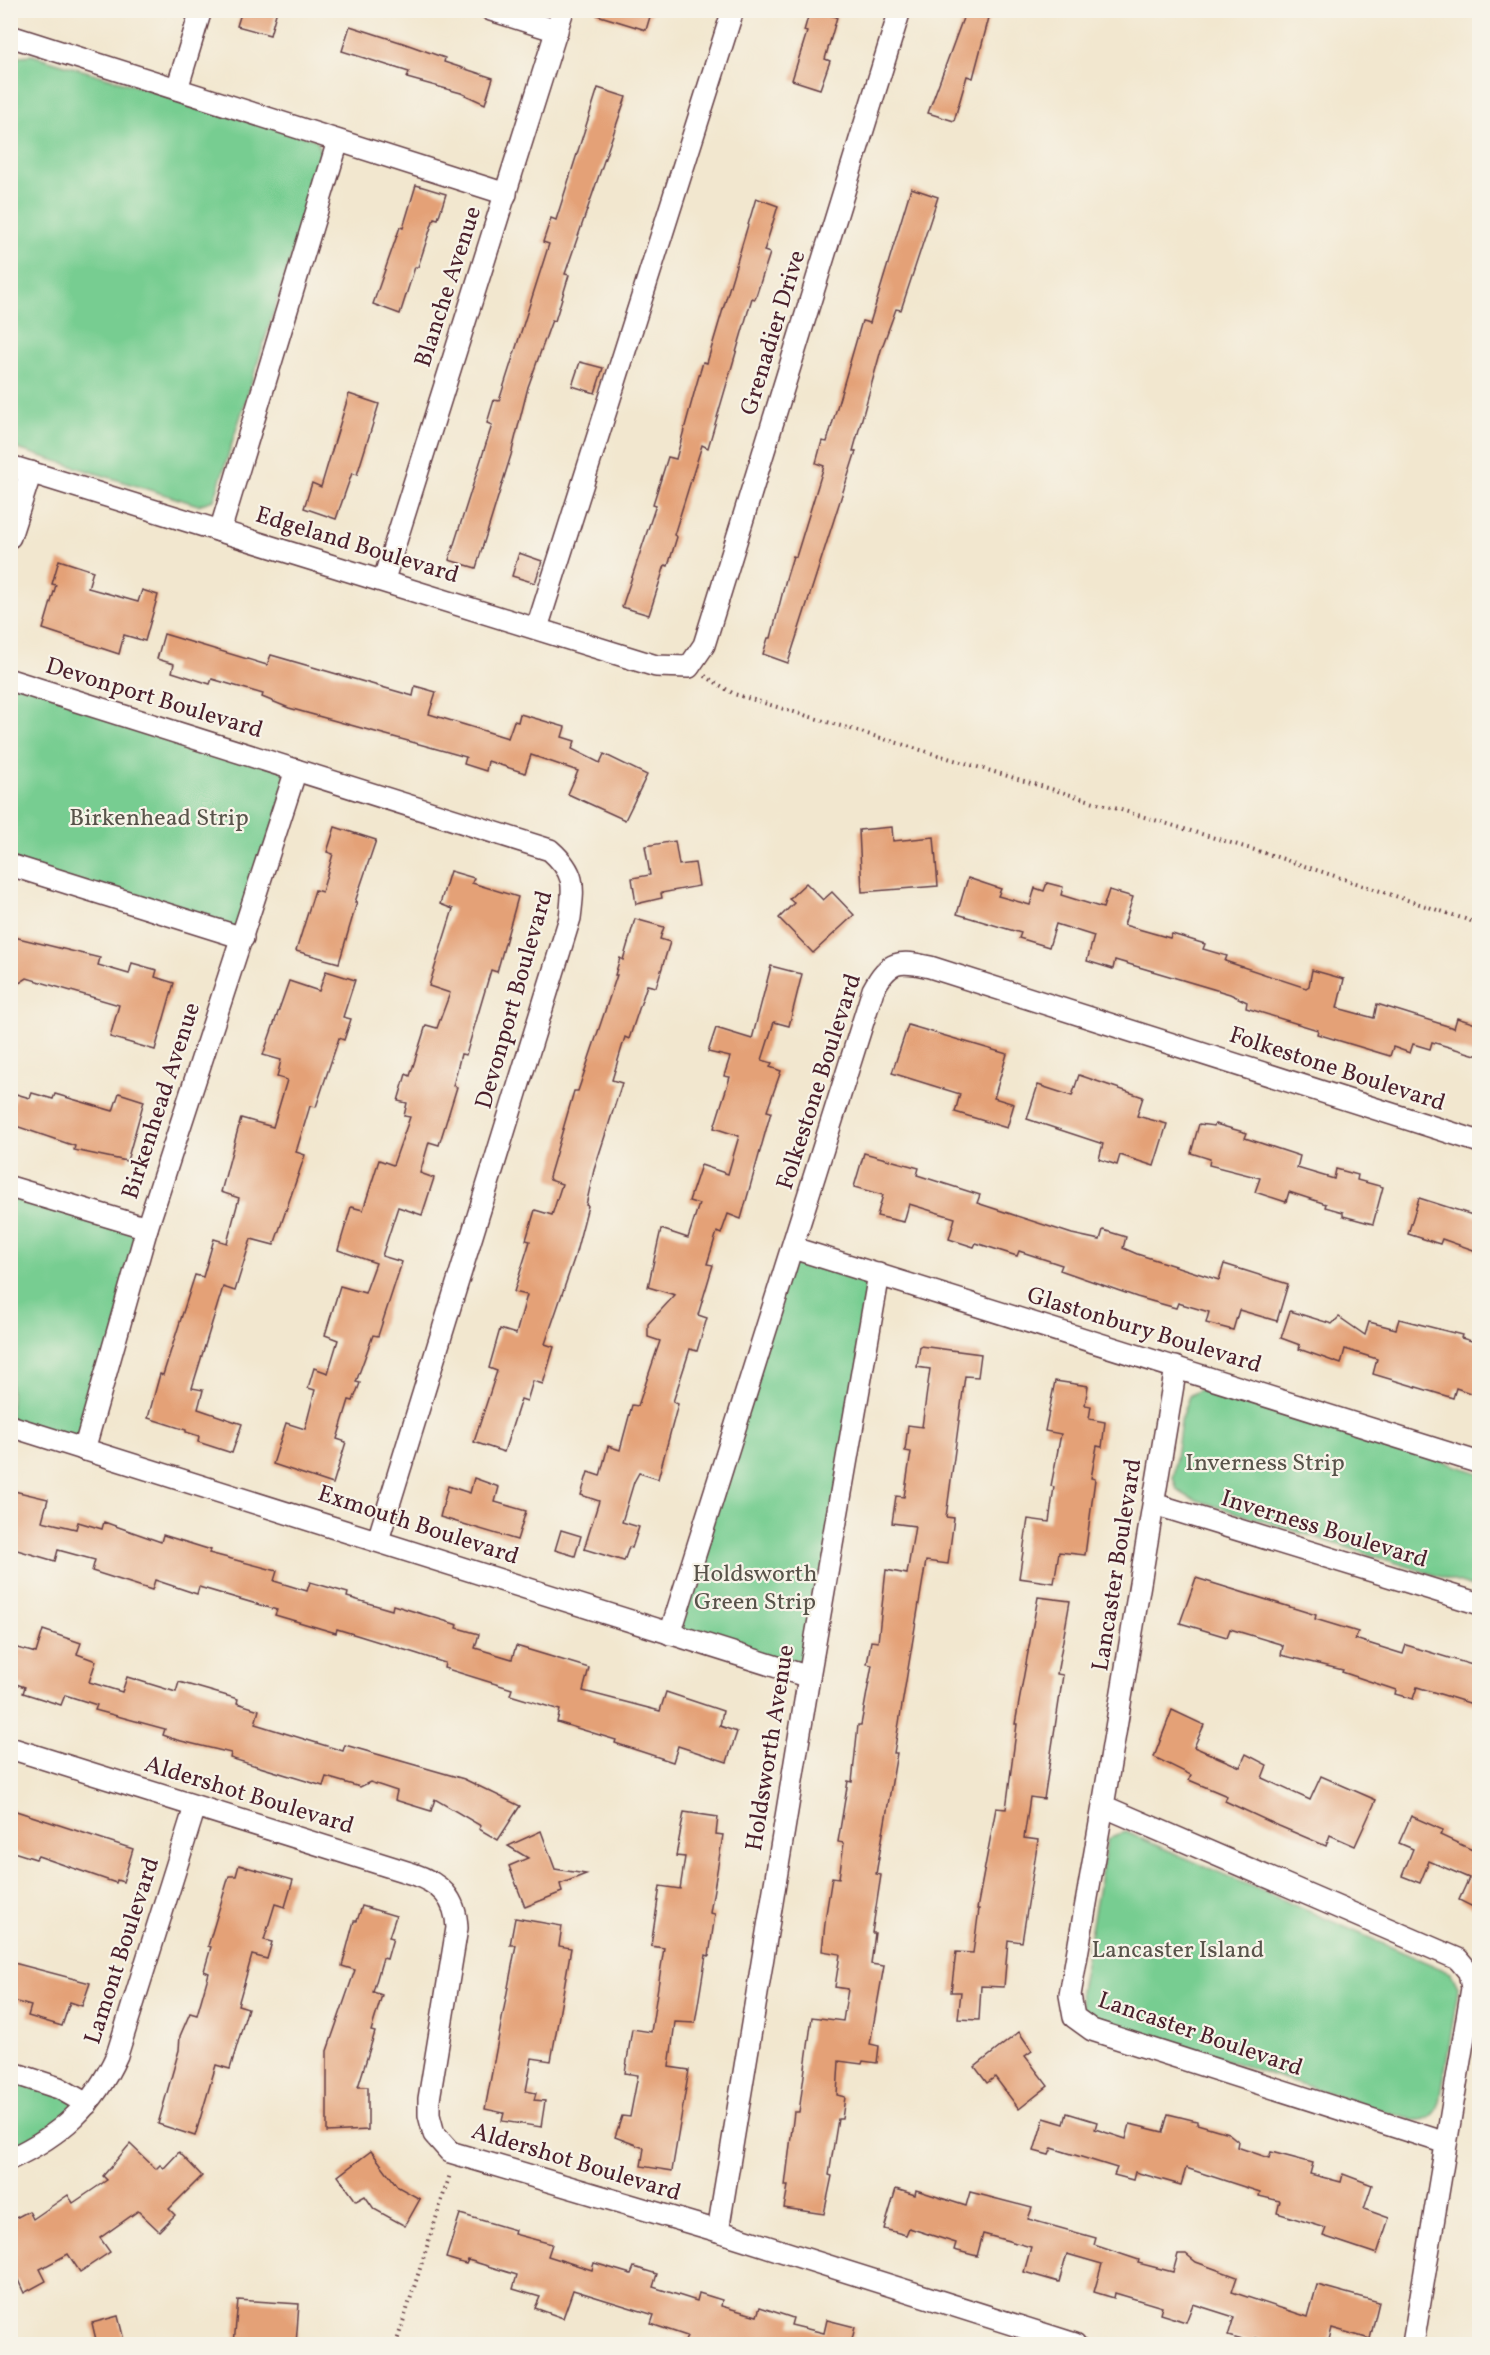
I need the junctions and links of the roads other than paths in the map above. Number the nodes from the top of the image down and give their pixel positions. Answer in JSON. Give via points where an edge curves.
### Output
{"nodes":[{"id":1,"x":201,"y":10,"type":"edge"},
{"id":2,"x":491,"y":10,"type":"edge"},
{"id":3,"x":563,"y":10,"type":"edge"},
{"id":4,"x":733,"y":10,"type":"edge"},
{"id":5,"x":900,"y":10,"type":"edge"},
{"id":6,"x":557,"y":31,"type":"junction"},
{"id":7,"x":12,"y":43,"type":"edge"},
{"id":8,"x":177,"y":90,"type":"junction"},
{"id":9,"x":338,"y":141,"type":"junction"},
{"id":10,"x":506,"y":194,"type":"junction"},
{"id":11,"x":10,"y":466,"type":"edge"},
{"id":12,"x":31,"y":472,"type":"junction"},
{"id":13,"x":220,"y":531,"type":"junction"},
{"id":14,"x":10,"y":537,"type":"edge"},
{"id":15,"x":384,"y":579,"type":"junction"},
{"id":16,"x":537,"y":628,"type":"junction"},
{"id":17,"x":689,"y":667,"type":"joint"},
{"id":18,"x":10,"y":680,"type":"edge"},
{"id":19,"x":296,"y":770,"type":"junction"},
{"id":20,"x":10,"y":865,"type":"edge"},
{"id":21,"x":243,"y":938,"type":"junction"},
{"id":22,"x":1479,"y":1142,"type":"edge"},
{"id":23,"x":10,"y":1187,"type":"edge"},
{"id":24,"x":147,"y":1228,"type":"junction"},
{"id":25,"x":793,"y":1248,"type":"junction"},
{"id":26,"x":879,"y":1274,"type":"junction"},
{"id":27,"x":1176,"y":1367,"type":"junction"},
{"id":28,"x":10,"y":1426,"type":"edge"},
{"id":29,"x":84,"y":1450,"type":"junction"},
{"id":30,"x":1479,"y":1463,"type":"edge"},
{"id":31,"x":1154,"y":1504,"type":"junction"},
{"id":32,"x":378,"y":1540,"type":"junction"},
{"id":33,"x":1479,"y":1604,"type":"edge"},
{"id":34,"x":670,"y":1634,"type":"junction"},
{"id":35,"x":809,"y":1677,"type":"junction"},
{"id":36,"x":10,"y":1748,"type":"edge"},
{"id":37,"x":1103,"y":1806,"type":"junction"},
{"id":38,"x":195,"y":1807,"type":"junction"},
{"id":39,"x":10,"y":2072,"type":"edge"},
{"id":40,"x":87,"y":2104,"type":"junction"},
{"id":41,"x":1446,"y":2143,"type":"junction"},
{"id":42,"x":10,"y":2159,"type":"edge"},
{"id":43,"x":718,"y":2232,"type":"junction"},
{"id":44,"x":1075,"y":2344,"type":"edge"},
{"id":45,"x":1413,"y":2344,"type":"edge"}],
"edges":[{"from":1,"to":8,"type":"street"},
{"from":2,"to":6,"type":"street"},
{"from":3,"to":6,"type":"street","name":"Blanche Avenue"},
{"from":4,"to":16,"type":"street"},
{"from":5,"to":17,"type":"street","name":"Grenadier Drive","via":[[704,645]]},
{"from":6,"to":10,"type":"street","name":"Blanche Avenue"},
{"from":7,"to":8,"type":"street"},
{"from":8,"to":9,"type":"street"},
{"from":9,"to":10,"type":"street"},
{"from":9,"to":13,"type":"street"},
{"from":10,"to":15,"type":"street","name":"Blanche Avenue"},
{"from":11,"to":12,"type":"street","name":"Edgeland Boulevard"},
{"from":12,"to":13,"type":"street","name":"Edgeland Boulevard"},
{"from":12,"to":14,"type":"street"},
{"from":13,"to":15,"type":"street","name":"Edgeland Boulevard"},
{"from":15,"to":16,"type":"street","name":"Edgeland Boulevard"},
{"from":16,"to":17,"type":"street","name":"Edgeland Boulevard","via":[[656,666]]},
{"from":18,"to":19,"type":"street","name":"Devonport Boulevard"},
{"from":19,"to":21,"type":"street","name":"Birkenhead Avenue"},
{"from":19,"to":32,"type":"street","name":"Devonport Boulevard","via":[[550,849],[566,864],[574,885],[570,918]]},
{"from":20,"to":21,"type":"street"},
{"from":21,"to":24,"type":"street","name":"Birkenhead Avenue"},
{"from":22,"to":25,"type":"street","name":"Folkestone Boulevard","via":[[904,961],[882,973],[873,990]]},
{"from":23,"to":24,"type":"street"},
{"from":24,"to":29,"type":"street","name":"Birkenhead Avenue"},
{"from":25,"to":26,"type":"street","name":"Glastonbury Boulevard"},
{"from":25,"to":34,"type":"street","name":"Folkestone Boulevard"},
{"from":26,"to":27,"type":"street","name":"Glastonbury Boulevard"},
{"from":26,"to":35,"type":"street","name":"Holdsworth Avenue"},
{"from":27,"to":30,"type":"street","name":"Glastonbury Boulevard"},
{"from":27,"to":31,"type":"street","name":"Lancaster Boulevard"},
{"from":28,"to":29,"type":"street","name":"Exmouth Boulevard"},
{"from":29,"to":32,"type":"street","name":"Exmouth Boulevard"},
{"from":31,"to":33,"type":"street","name":"Inverness Boulevard"},
{"from":31,"to":37,"type":"street","name":"Lancaster Boulevard"},
{"from":32,"to":34,"type":"street","name":"Exmouth Boulevard"},
{"from":34,"to":35,"type":"street","name":"Exmouth Boulevard"},
{"from":35,"to":43,"type":"street","name":"Holdsworth Avenue"},
{"from":36,"to":38,"type":"street","name":"Aldershot Boulevard"},
{"from":37,"to":41,"type":"street","via":[[1458,1959],[1469,1972],[1472,1988]]},
{"from":37,"to":41,"type":"street","name":"Lancaster Boulevard","via":[[1070,1995],[1074,2017],[1092,2030]]},
{"from":38,"to":40,"type":"street","name":"Lamont Boulevard","via":[[117,2055],[104,2083]]},
{"from":38,"to":43,"type":"street","name":"Aldershot Boulevard","via":[[413,1874],[446,1893],[454,1908],[457,1928],[431,2080],[429,2115],[439,2142],[457,2154]]},
{"from":39,"to":40,"type":"street","via":[[59,2088]]},
{"from":40,"to":42,"type":"street","name":"Lamont Boulevard","via":[[62,2130]]},
{"from":41,"to":45,"type":"street"},
{"from":43,"to":44,"type":"street","name":"Aldershot Boulevard"}]}
